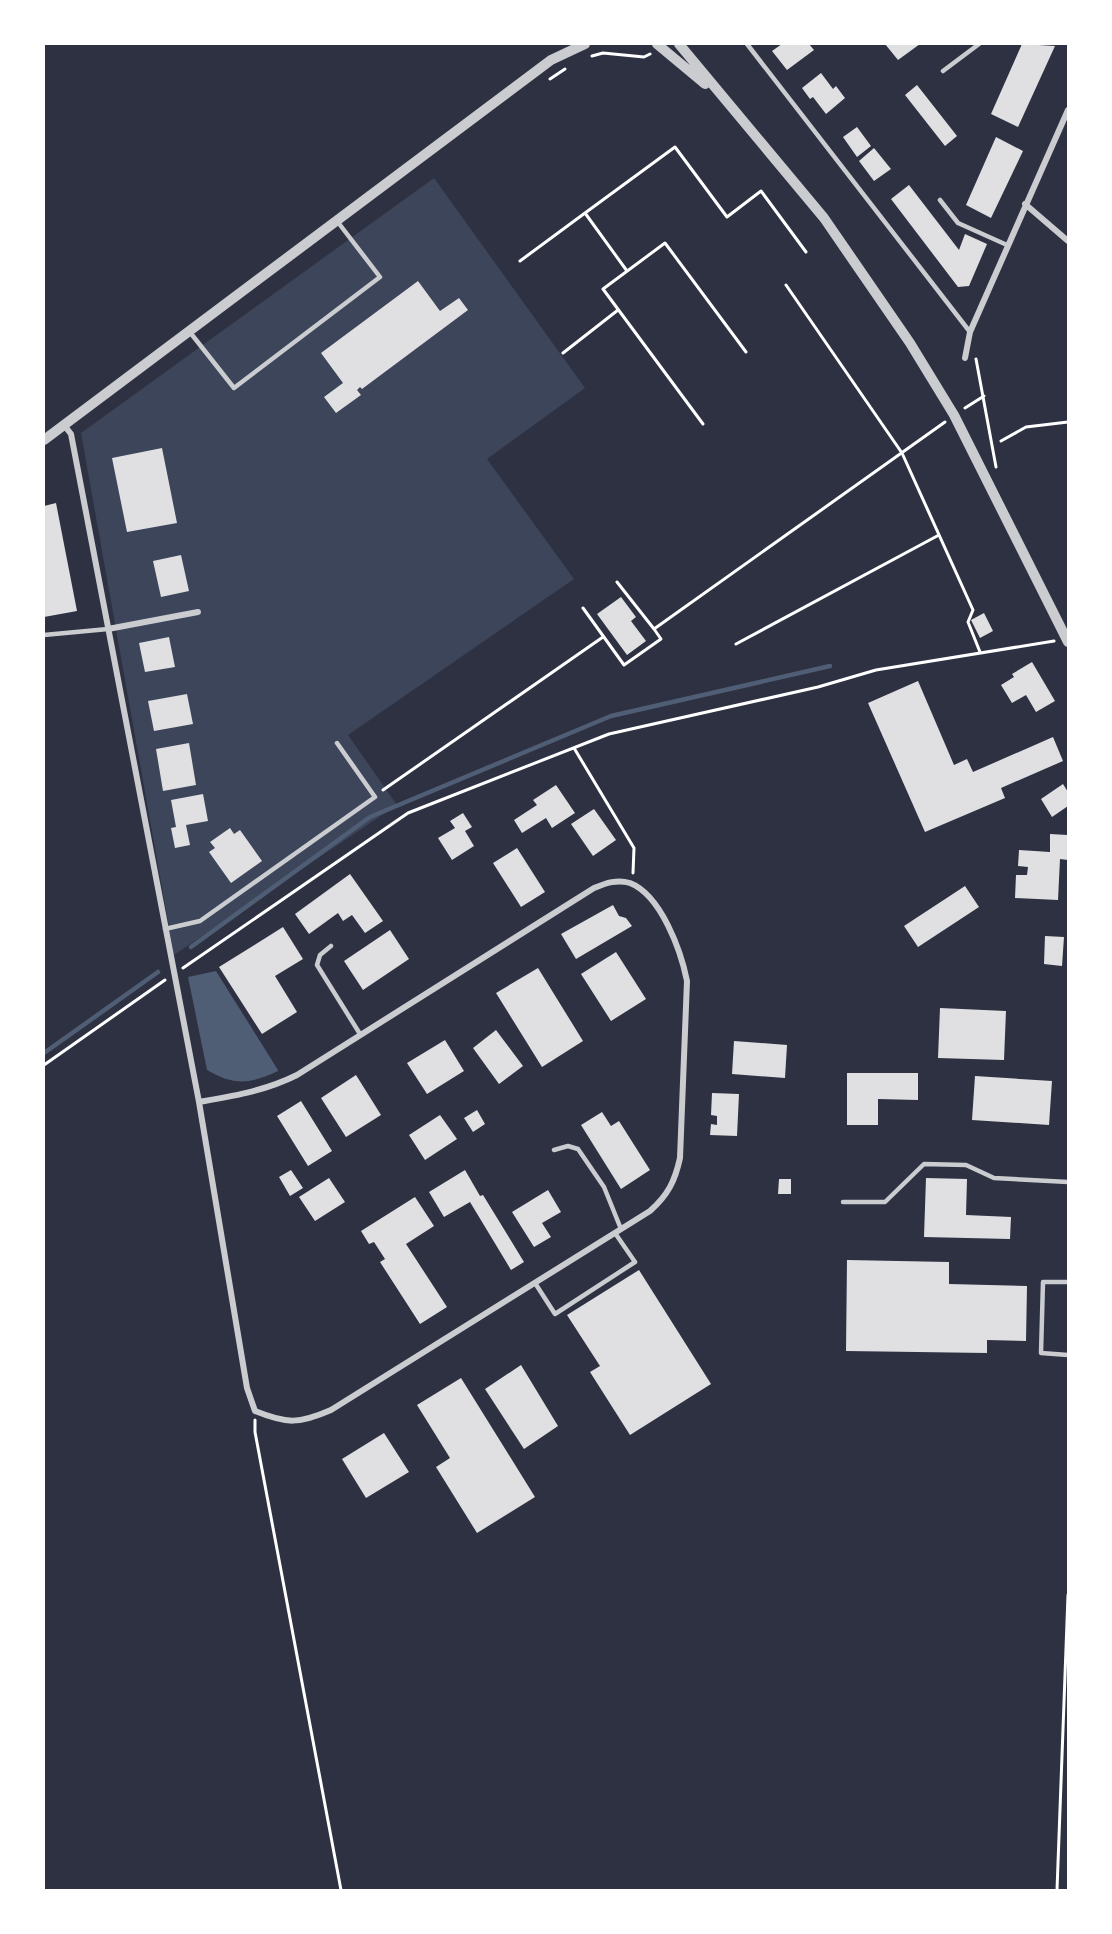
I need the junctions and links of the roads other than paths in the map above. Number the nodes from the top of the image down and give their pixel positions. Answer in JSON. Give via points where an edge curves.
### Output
{"nodes":[{"id":1,"x":563,"y":44,"type":"edge"},
{"id":2,"x":585,"y":44,"type":"edge"},
{"id":3,"x":657,"y":44,"type":"edge"},
{"id":4,"x":680,"y":44,"type":"edge"},
{"id":5,"x":747,"y":44,"type":"edge"},
{"id":6,"x":979,"y":44,"type":"edge"},
{"id":7,"x":551,"y":60,"type":"junction"},
{"id":8,"x":943,"y":71,"type":"dead end"},
{"id":9,"x":724,"y":99,"type":"junction"},
{"id":10,"x":1068,"y":110,"type":"edge"},
{"id":11,"x":940,"y":200,"type":"dead end"},
{"id":12,"x":1025,"y":204,"type":"junction"},
{"id":13,"x":337,"y":220,"type":"junction"},
{"id":14,"x":1068,"y":241,"type":"edge"},
{"id":15,"x":1007,"y":245,"type":"junction"},
{"id":16,"x":189,"y":331,"type":"junction"},
{"id":17,"x":970,"y":332,"type":"junction"},
{"id":18,"x":966,"y":358,"type":"dead end"},
{"id":19,"x":64,"y":425,"type":"junction"},
{"id":20,"x":44,"y":440,"type":"edge"},
{"id":21,"x":198,"y":612,"type":"dead end"},
{"id":22,"x":108,"y":628,"type":"junction"},
{"id":23,"x":44,"y":635,"type":"edge"},
{"id":24,"x":1068,"y":640,"type":"edge"},
{"id":25,"x":337,"y":743,"type":"dead end"},
{"id":26,"x":165,"y":930,"type":"junction"},
{"id":27,"x":331,"y":946,"type":"dead end"},
{"id":28,"x":360,"y":1035,"type":"junction"},
{"id":29,"x":199,"y":1102,"type":"junction"},
{"id":30,"x":554,"y":1150,"type":"dead end"},
{"id":31,"x":1068,"y":1182,"type":"edge"},
{"id":32,"x":843,"y":1202,"type":"dead end"},
{"id":33,"x":618,"y":1231,"type":"junction"},
{"id":34,"x":1068,"y":1282,"type":"edge"},
{"id":35,"x":535,"y":1283,"type":"junction"},
{"id":36,"x":1068,"y":1355,"type":"edge"}],
"edges":[{"from":1,"to":7,"type":"street"},
{"from":2,"to":7,"type":"street"},
{"from":3,"to":9,"type":"street"},
{"from":4,"to":9,"type":"street"},
{"from":5,"to":17,"type":"lane"},
{"from":6,"to":8,"type":"lane"},
{"from":7,"to":13,"type":"street"},
{"from":9,"to":24,"type":"street","via":[[824,218],[910,343],[954,415]]},
{"from":10,"to":12,"type":"street"},
{"from":11,"to":15,"type":"lane","via":[[958,223]]},
{"from":12,"to":14,"type":"street"},
{"from":12,"to":15,"type":"street"},
{"from":13,"to":16,"type":"street"},
{"from":13,"to":16,"type":"lane","via":[[380,278],[234,388]]},
{"from":15,"to":17,"type":"street"},
{"from":16,"to":19,"type":"street"},
{"from":17,"to":18,"type":"street"},
{"from":19,"to":20,"type":"street"},
{"from":19,"to":22,"type":"street","via":[[71,434]]},
{"from":21,"to":22,"type":"street"},
{"from":22,"to":23,"type":"lane"},
{"from":22,"to":26,"type":"street"},
{"from":25,"to":26,"type":"lane","via":[[375,797],[200,921]]},
{"from":26,"to":29,"type":"street"},
{"from":27,"to":28,"type":"lane","via":[[320,955],[317,965]]},
{"from":28,"to":29,"type":"street","via":[[275,1086]]},
{"from":28,"to":33,"type":"street","via":[[594,888],[613,881],[630,884],[646,895],[681,952],[687,981],[680,1158],[675,1180],[665,1197]]},
{"from":29,"to":35,"type":"street","via":[[247,1388],[255,1411],[282,1422],[308,1420],[331,1410]]},
{"from":30,"to":33,"type":"lane","via":[[568,1146],[578,1149],[604,1187]]},
{"from":31,"to":32,"type":"lane","via":[[994,1178],[966,1165],[924,1164],[885,1202]]},
{"from":33,"to":35,"type":"street"},
{"from":33,"to":35,"type":"lane","via":[[635,1262],[555,1314]]},
{"from":34,"to":36,"type":"lane","via":[[1043,1282],[1041,1353]]}]}
